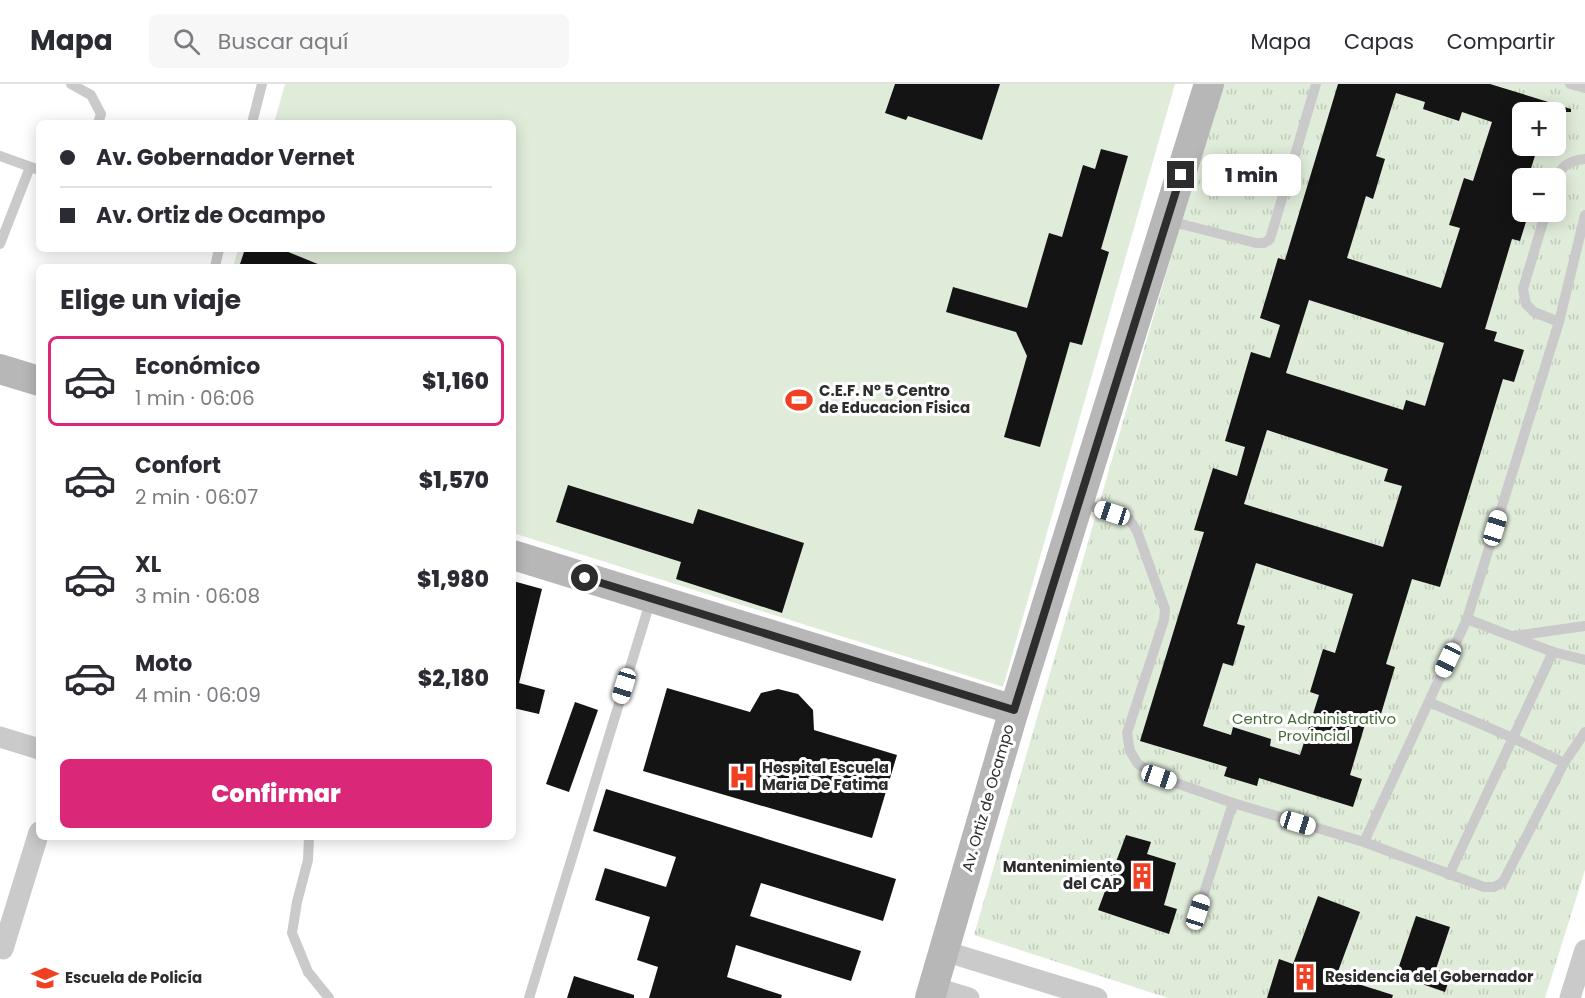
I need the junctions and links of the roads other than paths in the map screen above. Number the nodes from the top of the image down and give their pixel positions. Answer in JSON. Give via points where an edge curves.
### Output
{"nodes":[{"id":1,"x":71,"y":84,"type":"edge"},
{"id":2,"x":262,"y":84,"type":"edge"},
{"id":3,"x":1209,"y":84,"type":"edge"},
{"id":4,"x":1316,"y":84,"type":"edge"},
{"id":5,"x":1570,"y":84,"type":"edge"},
{"id":6,"x":1585,"y":88,"type":"edge"},
{"id":7,"x":99,"y":120,"type":"edge"},
{"id":8,"x":253,"y":120,"type":"edge"},
{"id":9,"x":0,"y":156,"type":"edge"},
{"id":10,"x":1585,"y":159,"type":"edge"},
{"id":11,"x":35,"y":168,"type":"edge"},
{"id":12,"x":1561,"y":168,"type":"edge"},
{"id":13,"x":1585,"y":215,"type":"edge"},
{"id":14,"x":1167,"y":221,"type":"junction"},
{"id":15,"x":1543,"y":222,"type":"edge"},
{"id":16,"x":1583,"y":232,"type":"edge"},
{"id":17,"x":0,"y":244,"type":"edge"},
{"id":18,"x":1559,"y":322,"type":"junction"},
{"id":19,"x":0,"y":369,"type":"edge"},
{"id":20,"x":36,"y":380,"type":"edge"},
{"id":21,"x":1079,"y":502,"type":"junction"},
{"id":22,"x":516,"y":556,"type":"edge"},
{"id":23,"x":652,"y":597,"type":"junction"},
{"id":24,"x":1467,"y":619,"type":"junction"},
{"id":25,"x":1585,"y":626,"type":"edge"},
{"id":26,"x":1512,"y":636,"type":"junction"},
{"id":27,"x":1553,"y":652,"type":"junction"},
{"id":28,"x":1585,"y":660,"type":"edge"},
{"id":29,"x":1429,"y":702,"type":"junction"},
{"id":30,"x":1014,"y":710,"type":"junction"},
{"id":31,"x":1585,"y":733,"type":"edge"},
{"id":32,"x":0,"y":737,"type":"edge"},
{"id":33,"x":1512,"y":738,"type":"junction"},
{"id":34,"x":36,"y":748,"type":"edge"},
{"id":35,"x":1564,"y":763,"type":"junction"},
{"id":36,"x":1233,"y":803,"type":"junction"},
{"id":37,"x":37,"y":840,"type":"edge"},
{"id":38,"x":309,"y":840,"type":"edge"},
{"id":39,"x":1364,"y":842,"type":"junction"},
{"id":40,"x":1449,"y":875,"type":"junction"},
{"id":41,"x":1198,"y":912,"type":"dead end"},
{"id":42,"x":3,"y":949,"type":"dead end"},
{"id":43,"x":944,"y":951,"type":"junction"},
{"id":44,"x":1584,"y":957,"type":"edge"},
{"id":45,"x":931,"y":992,"type":"edge"},
{"id":46,"x":329,"y":998,"type":"edge"},
{"id":47,"x":529,"y":998,"type":"edge"},
{"id":48,"x":969,"y":998,"type":"edge"},
{"id":49,"x":1096,"y":998,"type":"edge"},
{"id":50,"x":1570,"y":998,"type":"edge"}],
"edges":[{"from":1,"to":7,"type":"lane","via":[[91,95],[101,114]]},
{"from":2,"to":8,"type":"lane"},
{"from":3,"to":14,"type":"main road","name":"Av. Ortiz de Ocampo"},
{"from":4,"to":14,"type":"lane","via":[[1270,239],[1256,243]]},
{"from":5,"to":6,"type":"lane"},
{"from":9,"to":11,"type":"lane"},
{"from":10,"to":12,"type":"lane"},
{"from":11,"to":17,"type":"lane"},
{"from":13,"to":16,"type":"lane"},
{"from":14,"to":21,"type":"main road","name":"Av. Ortiz de Ocampo"},
{"from":15,"to":18,"type":"lane","via":[[1523,289],[1526,304],[1534,312]]},
{"from":16,"to":18,"type":"lane"},
{"from":18,"to":24,"type":"lane"},
{"from":19,"to":20,"type":"main road"},
{"from":21,"to":30,"type":"main road","name":"Av. Ortiz de Ocampo"},
{"from":21,"to":36,"type":"lane","via":[[1129,519],[1165,609],[1127,733],[1130,751],[1138,764],[1159,777]]},
{"from":22,"to":23,"type":"main road"},
{"from":23,"to":30,"type":"main road"},
{"from":23,"to":47,"type":"lane"},
{"from":24,"to":26,"type":"lane"},
{"from":24,"to":29,"type":"lane"},
{"from":25,"to":26,"type":"lane"},
{"from":26,"to":27,"type":"lane"},
{"from":27,"to":28,"type":"lane"},
{"from":27,"to":33,"type":"lane"},
{"from":29,"to":33,"type":"lane"},
{"from":29,"to":39,"type":"lane"},
{"from":30,"to":43,"type":"main road","name":"Av. Ortiz de Ocampo"},
{"from":31,"to":35,"type":"lane"},
{"from":32,"to":34,"type":"street"},
{"from":33,"to":35,"type":"lane"},
{"from":33,"to":40,"type":"lane"},
{"from":35,"to":40,"type":"lane","via":[[1503,882],[1484,887]]},
{"from":36,"to":39,"type":"lane"},
{"from":36,"to":41,"type":"lane"},
{"from":37,"to":42,"type":"street"},
{"from":38,"to":46,"type":"lane","via":[[292,933],[308,972]]},
{"from":39,"to":40,"type":"lane"},
{"from":43,"to":45,"type":"main road","name":"Av. Ortiz de Ocampo"},
{"from":43,"to":49,"type":"street"},
{"from":44,"to":50,"type":"street"},
{"from":45,"to":48,"type":"street"}]}
